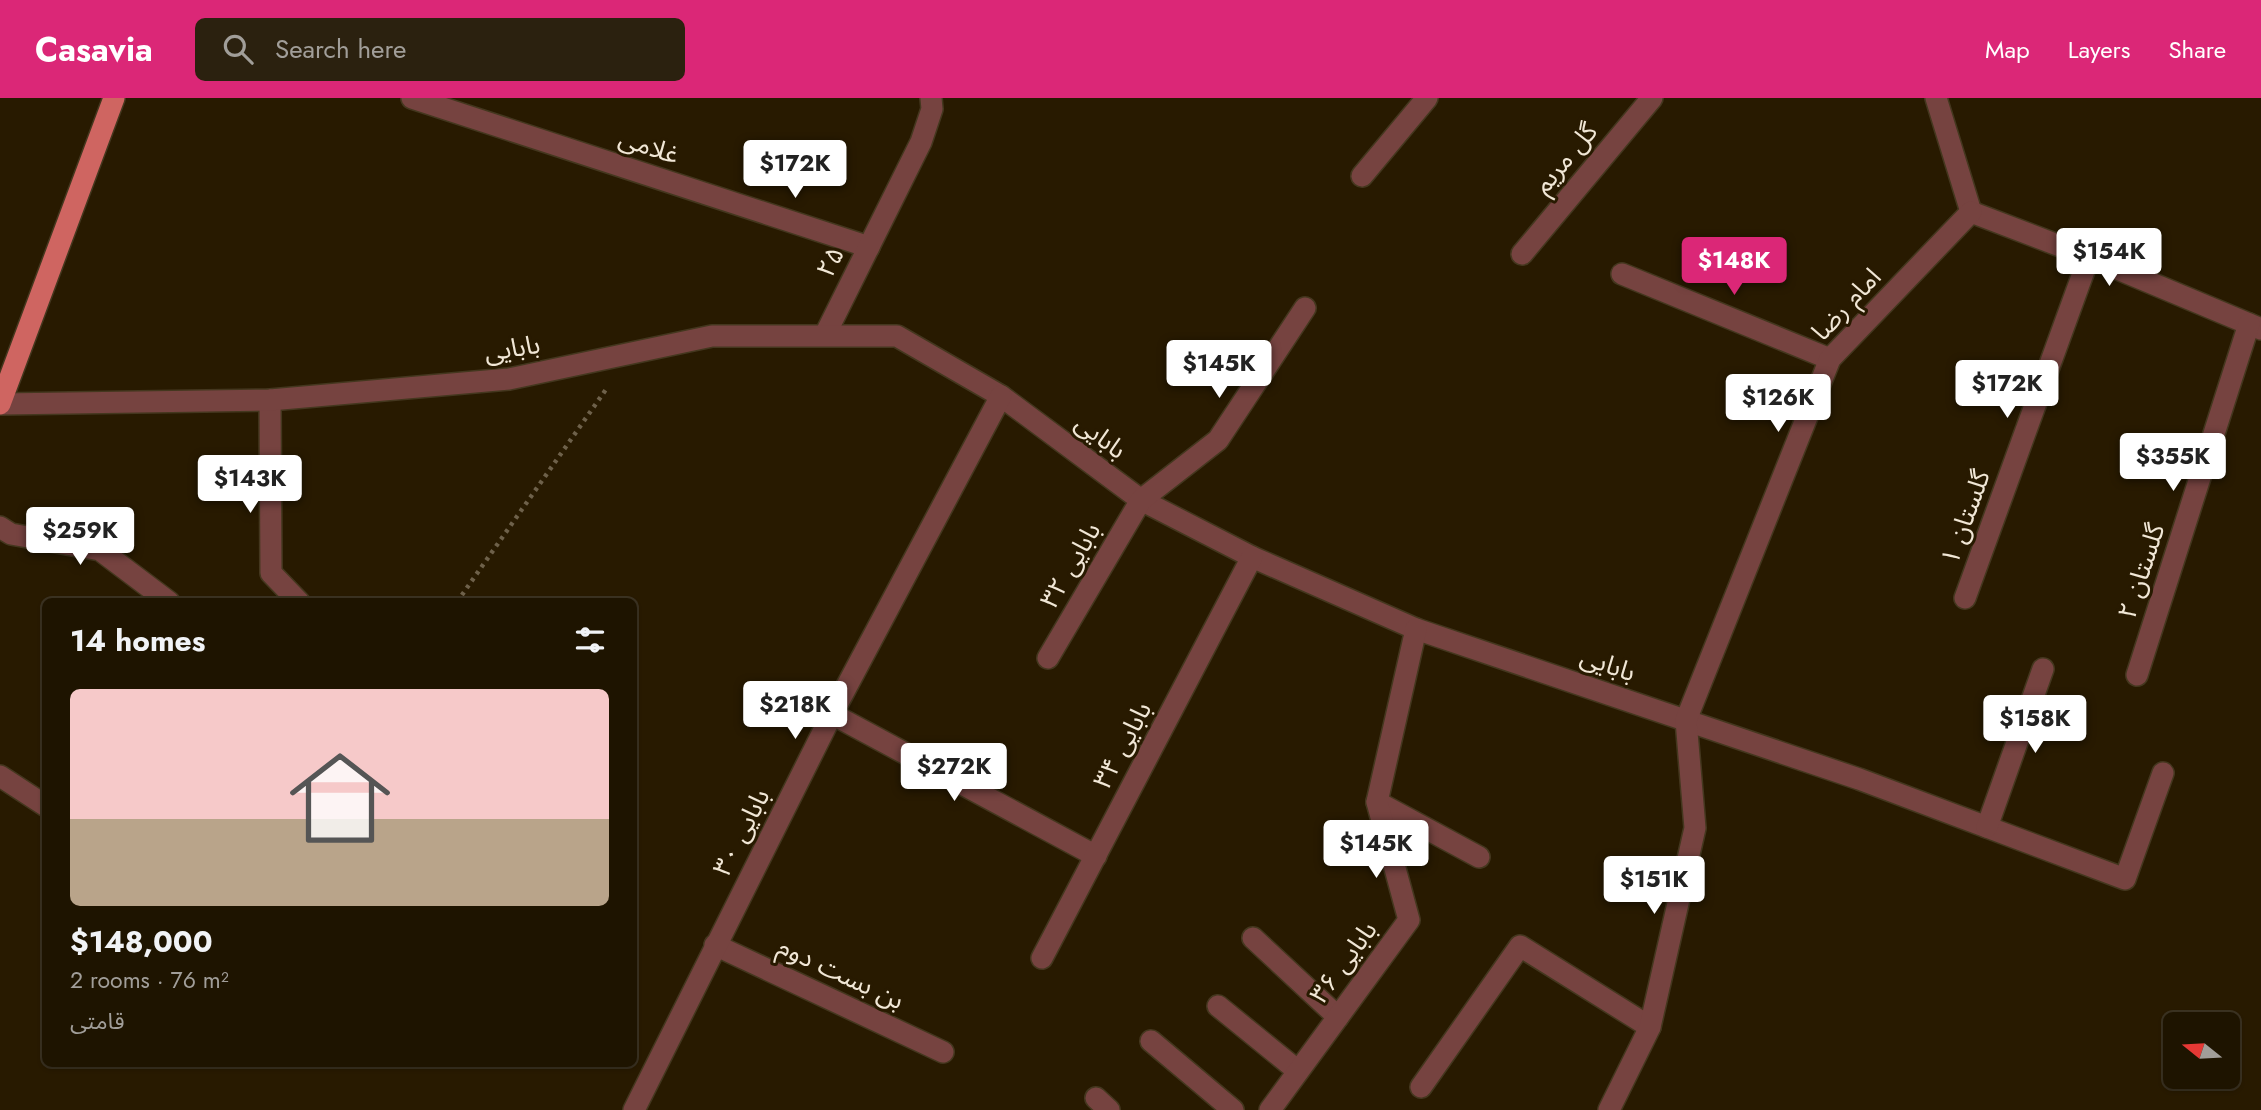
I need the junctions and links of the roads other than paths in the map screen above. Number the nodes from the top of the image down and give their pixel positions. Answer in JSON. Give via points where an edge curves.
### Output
{"nodes":[{"id":1,"x":114,"y":98,"type":"edge"},
{"id":2,"x":412,"y":98,"type":"edge"},
{"id":3,"x":931,"y":98,"type":"edge"},
{"id":4,"x":1427,"y":98,"type":"edge"},
{"id":5,"x":1652,"y":98,"type":"edge"},
{"id":6,"x":1936,"y":98,"type":"edge"},
{"id":7,"x":1362,"y":176,"type":"dead end"},
{"id":8,"x":1971,"y":212,"type":"junction"},
{"id":9,"x":869,"y":247,"type":"junction"},
{"id":10,"x":1522,"y":254,"type":"dead end"},
{"id":11,"x":2089,"y":257,"type":"junction"},
{"id":12,"x":1622,"y":274,"type":"dead end"},
{"id":13,"x":1305,"y":308,"type":"dead end"},
{"id":14,"x":2255,"y":327,"type":"edge"},
{"id":15,"x":825,"y":335,"type":"junction"},
{"id":16,"x":1830,"y":359,"type":"junction"},
{"id":17,"x":1001,"y":396,"type":"junction"},
{"id":18,"x":270,"y":400,"type":"junction"},
{"id":19,"x":1,"y":404,"type":"edge"},
{"id":20,"x":1141,"y":500,"type":"junction"},
{"id":21,"x":0,"y":527,"type":"edge"},
{"id":22,"x":1252,"y":557,"type":"junction"},
{"id":23,"x":164,"y":598,"type":"edge"},
{"id":24,"x":295,"y":598,"type":"edge"},
{"id":25,"x":1965,"y":598,"type":"dead end"},
{"id":26,"x":1416,"y":629,"type":"junction"},
{"id":27,"x":1048,"y":657,"type":"dead end"},
{"id":28,"x":2043,"y":669,"type":"dead end"},
{"id":29,"x":2137,"y":675,"type":"dead end"},
{"id":30,"x":832,"y":714,"type":"junction"},
{"id":31,"x":1686,"y":720,"type":"junction"},
{"id":32,"x":2164,"y":773,"type":"dead end"},
{"id":33,"x":0,"y":776,"type":"edge"},
{"id":34,"x":1377,"y":802,"type":"junction"},
{"id":35,"x":42,"y":803,"type":"edge"},
{"id":36,"x":1987,"y":827,"type":"junction"},
{"id":37,"x":1096,"y":856,"type":"junction"},
{"id":38,"x":1479,"y":857,"type":"dead end"},
{"id":39,"x":1253,"y":939,"type":"dead end"},
{"id":40,"x":715,"y":946,"type":"junction"},
{"id":41,"x":1042,"y":958,"type":"dead end"},
{"id":42,"x":1218,"y":1006,"type":"dead end"},
{"id":43,"x":1338,"y":1017,"type":"junction"},
{"id":44,"x":1650,"y":1027,"type":"junction"},
{"id":45,"x":1151,"y":1041,"type":"dead end"},
{"id":46,"x":943,"y":1052,"type":"dead end"},
{"id":47,"x":1298,"y":1072,"type":"junction"},
{"id":48,"x":1421,"y":1087,"type":"dead end"},
{"id":49,"x":634,"y":1110,"type":"edge"},
{"id":50,"x":1233,"y":1110,"type":"edge"},
{"id":51,"x":1270,"y":1110,"type":"edge"},
{"id":52,"x":1609,"y":1110,"type":"edge"}],
"edges":[{"from":1,"to":19,"type":"main road"},
{"from":2,"to":9,"type":"street","name":"غلامی"},
{"from":3,"to":9,"type":"street","name":"۲۵","via":[[921,142]]},
{"from":4,"to":7,"type":"street"},
{"from":5,"to":10,"type":"street","name":"گل مریم"},
{"from":6,"to":8,"type":"street"},
{"from":8,"to":11,"type":"street"},
{"from":8,"to":16,"type":"street","name":"امام رضا"},
{"from":9,"to":15,"type":"street","name":"۲۵"},
{"from":11,"to":14,"type":"street"},
{"from":11,"to":25,"type":"street","name":"گلستان ۱"},
{"from":12,"to":16,"type":"street"},
{"from":13,"to":20,"type":"street","via":[[1218,440]]},
{"from":14,"to":29,"type":"street","name":"گلستان ۲"},
{"from":15,"to":17,"type":"street","name":"بابایی","via":[[897,336]]},
{"from":15,"to":18,"type":"street","name":"بابایی","via":[[712,336],[509,379]]},
{"from":16,"to":31,"type":"street","name":"امام رضا"},
{"from":17,"to":20,"type":"street","name":"بابایی"},
{"from":17,"to":30,"type":"street","name":"بابایی ۳۰"},
{"from":18,"to":19,"type":"street","name":"بابایی"},
{"from":18,"to":24,"type":"street","via":[[271,573]]},
{"from":20,"to":22,"type":"street","name":"بابایی"},
{"from":20,"to":27,"type":"street","name":"بابایی ۳۲"},
{"from":21,"to":23,"type":"street","via":[[12,534],[100,550]]},
{"from":22,"to":26,"type":"street","name":"بابایی"},
{"from":22,"to":37,"type":"street","name":"بابایی ۳۴"},
{"from":26,"to":31,"type":"street","name":"بابایی"},
{"from":26,"to":34,"type":"street","name":"بابایی ۳۶"},
{"from":28,"to":36,"type":"street"},
{"from":30,"to":37,"type":"street"},
{"from":30,"to":40,"type":"street","name":"بابایی ۳۰"},
{"from":31,"to":36,"type":"street","name":"بابایی"},
{"from":31,"to":44,"type":"street","via":[[1695,828]]},
{"from":32,"to":36,"type":"street","name":"بابایی","via":[[2125,878]]},
{"from":33,"to":35,"type":"street"},
{"from":34,"to":38,"type":"street"},
{"from":34,"to":43,"type":"street","name":"بابایی ۳۶","via":[[1409,920]]},
{"from":37,"to":41,"type":"street","name":"بابایی ۳۴"},
{"from":39,"to":43,"type":"street"},
{"from":40,"to":46,"type":"street","name":"بن بست دوم"},
{"from":40,"to":49,"type":"street","name":"بابایی ۳۰"},
{"from":42,"to":47,"type":"street"},
{"from":43,"to":47,"type":"street","name":"بابایی ۳۶"},
{"from":44,"to":48,"type":"street","via":[[1520,946]]},
{"from":44,"to":52,"type":"street"},
{"from":45,"to":50,"type":"street"},
{"from":47,"to":51,"type":"street","name":"بابایی ۳۶"}]}
